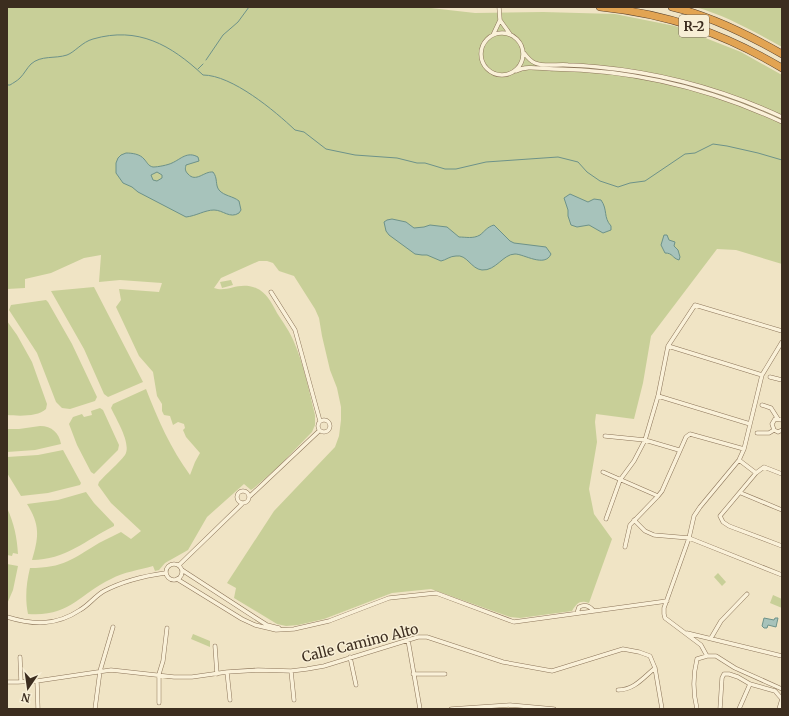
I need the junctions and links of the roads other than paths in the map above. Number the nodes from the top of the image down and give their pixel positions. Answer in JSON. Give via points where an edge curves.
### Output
{"nodes":[{"id":1,"x":499,"y":7,"type":"edge"},
{"id":2,"x":600,"y":7,"type":"edge"},
{"id":3,"x":672,"y":7,"type":"edge"},
{"id":4,"x":500,"y":20,"type":"junction"},
{"id":5,"x":510,"y":34,"type":"junction"},
{"id":6,"x":493,"y":35,"type":"junction"},
{"id":7,"x":524,"y":53,"type":"junction"},
{"id":8,"x":782,"y":54,"type":"edge"},
{"id":9,"x":782,"y":68,"type":"edge"},
{"id":10,"x":516,"y":71,"type":"junction"},
{"id":11,"x":782,"y":117,"type":"edge"},
{"id":12,"x":782,"y":122,"type":"edge"},
{"id":13,"x":271,"y":292,"type":"dead end"},
{"id":14,"x":782,"y":331,"type":"edge"},
{"id":15,"x":782,"y":342,"type":"edge"},
{"id":16,"x":668,"y":346,"type":"junction"},
{"id":17,"x":762,"y":375,"type":"junction"},
{"id":18,"x":770,"y":377,"type":"dead end"},
{"id":19,"x":782,"y":380,"type":"edge"},
{"id":20,"x":658,"y":396,"type":"junction"},
{"id":21,"x":762,"y":406,"type":"dead end"},
{"id":22,"x":780,"y":419,"type":"edge"},
{"id":23,"x":320,"y":421,"type":"junction"},
{"id":24,"x":750,"y":424,"type":"junction"},
{"id":25,"x":774,"y":430,"type":"junction"},
{"id":26,"x":782,"y":430,"type":"edge"},
{"id":27,"x":320,"y":431,"type":"junction"},
{"id":28,"x":757,"y":433,"type":"dead end"},
{"id":29,"x":605,"y":436,"type":"dead end"},
{"id":30,"x":645,"y":440,"type":"junction"},
{"id":31,"x":744,"y":449,"type":"junction"},
{"id":32,"x":679,"y":450,"type":"junction"},
{"id":33,"x":739,"y":460,"type":"junction"},
{"id":34,"x":603,"y":472,"type":"dead end"},
{"id":35,"x":756,"y":473,"type":"junction"},
{"id":36,"x":782,"y":474,"type":"edge"},
{"id":37,"x":620,"y":480,"type":"junction"},
{"id":38,"x":740,"y":493,"type":"junction"},
{"id":39,"x":248,"y":495,"type":"junction"},
{"id":40,"x":658,"y":496,"type":"junction"},
{"id":41,"x":237,"y":498,"type":"junction"},
{"id":42,"x":243,"y":503,"type":"junction"},
{"id":43,"x":782,"y":510,"type":"edge"},
{"id":44,"x":235,"y":511,"type":"junction"},
{"id":45,"x":606,"y":519,"type":"dead end"},
{"id":46,"x":634,"y":520,"type":"junction"},
{"id":47,"x":689,"y":538,"type":"junction"},
{"id":48,"x":782,"y":546,"type":"edge"},
{"id":49,"x":625,"y":547,"type":"dead end"},
{"id":50,"x":178,"y":565,"type":"junction"},
{"id":51,"x":182,"y":570,"type":"junction"},
{"id":52,"x":166,"y":573,"type":"junction"},
{"id":53,"x":782,"y":575,"type":"edge"},
{"id":54,"x":177,"y":579,"type":"junction"},
{"id":55,"x":747,"y":594,"type":"dead end"},
{"id":56,"x":667,"y":601,"type":"junction"},
{"id":57,"x":594,"y":611,"type":"junction"},
{"id":58,"x":577,"y":613,"type":"junction"},
{"id":59,"x":7,"y":617,"type":"edge"},
{"id":60,"x":114,"y":627,"type":"dead end"},
{"id":61,"x":167,"y":628,"type":"dead end"},
{"id":62,"x":286,"y":629,"type":"junction"},
{"id":63,"x":684,"y":632,"type":"junction"},
{"id":64,"x":711,"y":638,"type":"junction"},
{"id":65,"x":408,"y":640,"type":"junction"},
{"id":66,"x":215,"y":646,"type":"dead end"},
{"id":67,"x":707,"y":656,"type":"junction"},
{"id":68,"x":782,"y":656,"type":"edge"},
{"id":69,"x":20,"y":657,"type":"dead end"},
{"id":70,"x":350,"y":658,"type":"junction"},
{"id":71,"x":655,"y":668,"type":"junction"},
{"id":72,"x":100,"y":671,"type":"junction"},
{"id":73,"x":291,"y":671,"type":"junction"},
{"id":74,"x":227,"y":672,"type":"junction"},
{"id":75,"x":160,"y":674,"type":"junction"},
{"id":76,"x":217,"y":674,"type":"junction"},
{"id":77,"x":414,"y":674,"type":"junction"},
{"id":78,"x":444,"y":674,"type":"dead end"},
{"id":79,"x":37,"y":680,"type":"junction"},
{"id":80,"x":7,"y":682,"type":"edge"},
{"id":81,"x":21,"y":682,"type":"junction"},
{"id":82,"x":750,"y":684,"type":"junction"},
{"id":83,"x":356,"y":685,"type":"dead end"},
{"id":84,"x":782,"y":689,"type":"edge"},
{"id":85,"x":618,"y":690,"type":"dead end"},
{"id":86,"x":782,"y":699,"type":"edge"},
{"id":87,"x":230,"y":700,"type":"dead end"},
{"id":88,"x":294,"y":700,"type":"dead end"},
{"id":89,"x":159,"y":702,"type":"dead end"},
{"id":90,"x":38,"y":709,"type":"edge"},
{"id":91,"x":95,"y":709,"type":"edge"},
{"id":92,"x":420,"y":709,"type":"edge"},
{"id":93,"x":451,"y":709,"type":"edge"},
{"id":94,"x":554,"y":709,"type":"edge"},
{"id":95,"x":662,"y":709,"type":"edge"},
{"id":96,"x":697,"y":709,"type":"edge"},
{"id":97,"x":720,"y":709,"type":"edge"},
{"id":98,"x":739,"y":709,"type":"edge"},
{"id":99,"x":779,"y":709,"type":"edge"}],
"edges":[{"from":1,"to":4,"type":"street"},
{"from":2,"to":9,"type":"highway","number":"R-2","via":[[646,13],[696,27],[731,40]]},
{"from":3,"to":8,"type":"highway","number":"R-2","via":[[732,28]]},
{"from":4,"to":5,"type":"street"},
{"from":4,"to":6,"type":"street"},
{"from":5,"to":6,"type":"street"},
{"from":5,"to":7,"type":"street","via":[[520,42]]},
{"from":6,"to":10,"type":"street","via":[[483,45],[481,52],[484,66],[502,76]]},
{"from":7,"to":10,"type":"street"},
{"from":7,"to":11,"type":"street","via":[[535,63],[618,69],[679,81],[726,95]]},
{"from":10,"to":12,"type":"street","via":[[523,67],[618,73],[696,90],[748,107]]},
{"from":13,"to":23,"type":"street","via":[[295,330]]},
{"from":14,"to":16,"type":"street","via":[[695,305]]},
{"from":15,"to":17,"type":"street"},
{"from":16,"to":17,"type":"street"},
{"from":16,"to":20,"type":"street"},
{"from":17,"to":24,"type":"street"},
{"from":18,"to":19,"type":"street"},
{"from":20,"to":24,"type":"street"},
{"from":20,"to":30,"type":"street"},
{"from":21,"to":22,"type":"street","via":[[771,408]]},
{"from":22,"to":25,"type":"street","via":[[772,424]]},
{"from":23,"to":27,"type":"street"},
{"from":23,"to":27,"type":"street","via":[[327,421],[330,428],[325,432]]},
{"from":24,"to":31,"type":"street"},
{"from":25,"to":26,"type":"street"},
{"from":25,"to":28,"type":"street","via":[[768,434]]},
{"from":27,"to":39,"type":"street"},
{"from":29,"to":30,"type":"street"},
{"from":30,"to":32,"type":"street"},
{"from":30,"to":37,"type":"street"},
{"from":31,"to":32,"type":"street","via":[[690,434]]},
{"from":31,"to":33,"type":"street"},
{"from":32,"to":40,"type":"street"},
{"from":33,"to":35,"type":"street"},
{"from":33,"to":47,"type":"street","via":[[694,516]]},
{"from":34,"to":37,"type":"street"},
{"from":35,"to":36,"type":"street","via":[[764,467]]},
{"from":35,"to":38,"type":"street"},
{"from":37,"to":40,"type":"street"},
{"from":37,"to":45,"type":"street"},
{"from":38,"to":43,"type":"street"},
{"from":38,"to":48,"type":"street","via":[[720,516],[722,522]]},
{"from":39,"to":41,"type":"street","via":[[244,491],[240,492]]},
{"from":39,"to":42,"type":"street","via":[[247,501]]},
{"from":40,"to":46,"type":"street"},
{"from":41,"to":42,"type":"street"},
{"from":41,"to":44,"type":"street"},
{"from":42,"to":44,"type":"street"},
{"from":44,"to":50,"type":"street"},
{"from":46,"to":47,"type":"street","via":[[654,535]]},
{"from":46,"to":49,"type":"street","via":[[630,525]]},
{"from":47,"to":53,"type":"street"},
{"from":47,"to":56,"type":"street"},
{"from":50,"to":51,"type":"street"},
{"from":50,"to":52,"type":"street","via":[[170,565]]},
{"from":51,"to":54,"type":"street"},
{"from":51,"to":62,"type":"street","via":[[267,625]]},
{"from":52,"to":54,"type":"street","via":[[171,580]]},
{"from":52,"to":59,"type":"street","via":[[121,583],[103,592],[80,610],[52,622],[37,624]]},
{"from":54,"to":62,"type":"street","via":[[242,619],[276,630]]},
{"from":55,"to":64,"type":"street","via":[[721,621]]},
{"from":56,"to":57,"type":"street"},
{"from":56,"to":63,"type":"street","via":[[664,614],[666,618]]},
{"from":57,"to":58,"type":"street"},
{"from":57,"to":58,"type":"street","via":[[584,605],[579,607]]},
{"from":58,"to":62,"type":"street","via":[[514,622],[436,593],[389,598],[329,621]]},
{"from":60,"to":72,"type":"street"},
{"from":61,"to":75,"type":"street"},
{"from":63,"to":64,"type":"street"},
{"from":63,"to":67,"type":"street","via":[[701,645]]},
{"from":64,"to":68,"type":"street"},
{"from":65,"to":70,"type":"street","name":"Calle Camino Alto"},
{"from":65,"to":71,"type":"street","name":"Calle Camino Alto","via":[[427,637],[503,662],[552,670],[623,649],[650,656]]},
{"from":65,"to":77,"type":"street"},
{"from":66,"to":76,"type":"street"},
{"from":67,"to":84,"type":"street","via":[[716,656],[735,668]]},
{"from":67,"to":96,"type":"street","via":[[697,659],[694,669]]},
{"from":69,"to":81,"type":"street"},
{"from":70,"to":73,"type":"street","name":"Calle Camino Alto"},
{"from":70,"to":83,"type":"street"},
{"from":71,"to":85,"type":"street","via":[[635,686]]},
{"from":71,"to":95,"type":"street","name":"Calle Camino Alto"},
{"from":72,"to":75,"type":"street","name":"Calle Camino Alto"},
{"from":72,"to":79,"type":"street","name":"Calle Camino Alto"},
{"from":72,"to":91,"type":"street"},
{"from":73,"to":74,"type":"street","name":"Calle Camino Alto"},
{"from":73,"to":88,"type":"street"},
{"from":74,"to":76,"type":"street","name":"Calle Camino Alto"},
{"from":74,"to":87,"type":"street"},
{"from":75,"to":76,"type":"street","name":"Calle Camino Alto","via":[[192,677]]},
{"from":75,"to":89,"type":"street"},
{"from":77,"to":78,"type":"street"},
{"from":77,"to":92,"type":"street"},
{"from":79,"to":81,"type":"street","name":"Calle Camino Alto"},
{"from":79,"to":90,"type":"street"},
{"from":80,"to":81,"type":"street","name":"Calle Camino Alto"},
{"from":82,"to":86,"type":"street","via":[[775,691]]},
{"from":82,"to":97,"type":"street","via":[[738,677],[724,674]]},
{"from":82,"to":98,"type":"street"},
{"from":86,"to":99,"type":"street"},
{"from":93,"to":94,"type":"street","via":[[510,704]]}]}
